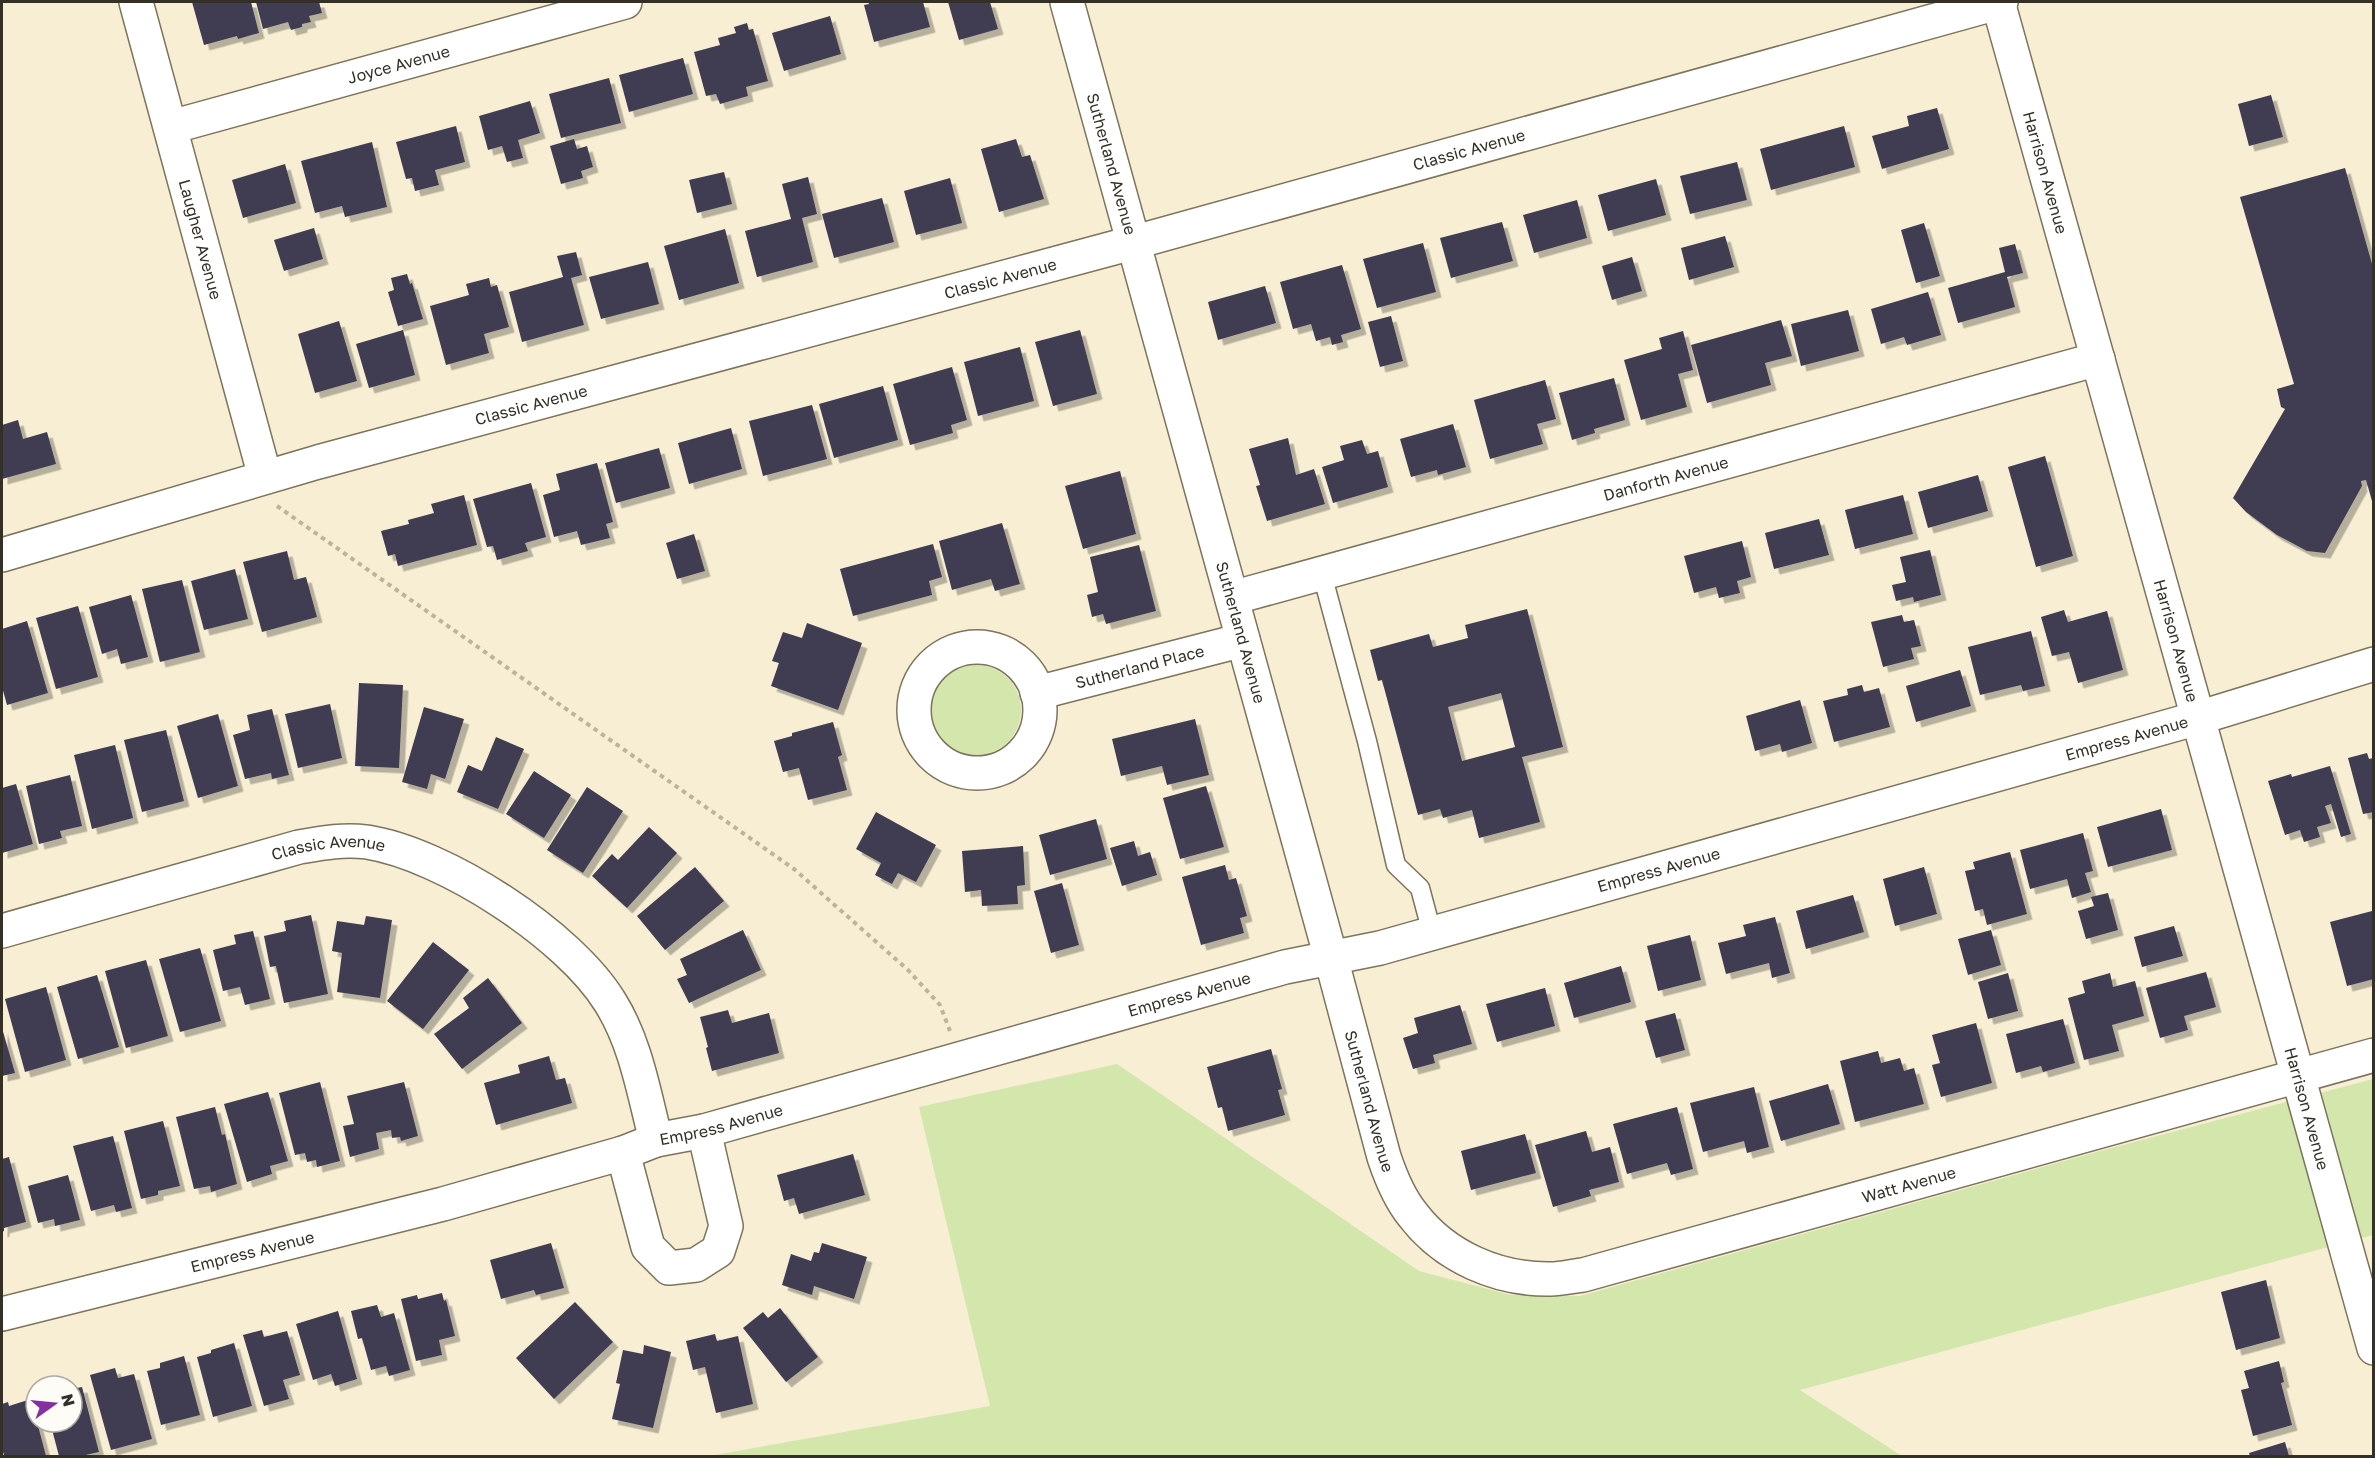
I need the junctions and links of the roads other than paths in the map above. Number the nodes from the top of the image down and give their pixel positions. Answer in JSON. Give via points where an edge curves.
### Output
{"nodes":[{"id":1,"x":136,"y":2,"type":"edge"},
{"id":2,"x":625,"y":2,"type":"edge"},
{"id":3,"x":1067,"y":2,"type":"edge"},
{"id":4,"x":1999,"y":2,"type":"edge"},
{"id":5,"x":171,"y":127,"type":"junction"},
{"id":6,"x":1132,"y":243,"type":"junction"},
{"id":7,"x":2098,"y":359,"type":"junction"},
{"id":8,"x":265,"y":477,"type":"junction"},
{"id":9,"x":2,"y":555,"type":"edge"},
{"id":10,"x":1322,"y":574,"type":"junction"},
{"id":11,"x":1232,"y":598,"type":"junction"},
{"id":12,"x":1243,"y":640,"type":"junction"},
{"id":13,"x":2373,"y":664,"type":"edge"},
{"id":14,"x":1037,"y":693,"type":"dead end"},
{"id":15,"x":2199,"y":718,"type":"junction"},
{"id":16,"x":2,"y":931,"type":"edge"},
{"id":17,"x":1432,"y":933,"type":"junction"},
{"id":18,"x":1331,"y":958,"type":"junction"},
{"id":19,"x":2373,"y":1055,"type":"edge"},
{"id":20,"x":2296,"y":1076,"type":"junction"},
{"id":21,"x":704,"y":1131,"type":"junction"},
{"id":22,"x":656,"y":1140,"type":"junction"},
{"id":23,"x":623,"y":1153,"type":"junction"},
{"id":24,"x":1445,"y":1247,"type":"joint"},
{"id":25,"x":2,"y":1314,"type":"edge"},
{"id":26,"x":2373,"y":1348,"type":"edge"}],
"edges":[{"from":1,"to":5,"type":"street","name":"Laugher Avenue"},
{"from":2,"to":5,"type":"street","name":"Joyce Avenue"},
{"from":3,"to":6,"type":"street","name":"Sutherland Avenue"},
{"from":4,"to":6,"type":"street","name":"Classic Avenue"},
{"from":4,"to":7,"type":"street","name":"Harrison Avenue"},
{"from":5,"to":8,"type":"street","name":"Laugher Avenue"},
{"from":6,"to":8,"type":"street","name":"Classic Avenue"},
{"from":6,"to":11,"type":"street","name":"Sutherland Avenue"},
{"from":7,"to":10,"type":"street","name":"Danforth Avenue"},
{"from":7,"to":15,"type":"street","name":"Harrison Avenue"},
{"from":8,"to":9,"type":"street","name":"Classic Avenue"},
{"from":10,"to":11,"type":"street","name":"Danforth Avenue"},
{"from":10,"to":17,"type":"lane","via":[[1396,865],[1420,888]]},
{"from":11,"to":12,"type":"street","name":"Sutherland Avenue"},
{"from":12,"to":14,"type":"street","name":"Sutherland Place"},
{"from":12,"to":18,"type":"street","name":"Sutherland Avenue"},
{"from":13,"to":15,"type":"street","name":"Empress Avenue"},
{"from":15,"to":17,"type":"street","name":"Empress Avenue"},
{"from":15,"to":20,"type":"street","name":"Harrison Avenue"},
{"from":16,"to":22,"type":"street","name":"Classic Avenue","via":[[299,848],[338,840],[393,848],[453,872],[550,937],[582,966],[610,1001],[624,1029]]},
{"from":17,"to":18,"type":"street","name":"Empress Avenue"},
{"from":18,"to":21,"type":"street","name":"Empress Avenue","via":[[1285,967]]},
{"from":18,"to":24,"type":"street","name":"Sutherland Avenue","via":[[1395,1187],[1412,1214]]},
{"from":19,"to":20,"type":"street","name":"Watt Avenue"},
{"from":20,"to":24,"type":"street","name":"Watt Avenue","via":[[1583,1275],[1552,1280],[1522,1277],[1485,1268]]},
{"from":20,"to":26,"type":"street","name":"Harrison Avenue"},
{"from":21,"to":22,"type":"street","name":"Empress Avenue"},
{"from":21,"to":23,"type":"street","via":[[726,1226],[718,1251],[696,1265],[669,1268],[648,1247]]},
{"from":22,"to":23,"type":"street","name":"Empress Avenue"},
{"from":23,"to":25,"type":"street","name":"Empress Avenue","via":[[443,1204]]}]}
